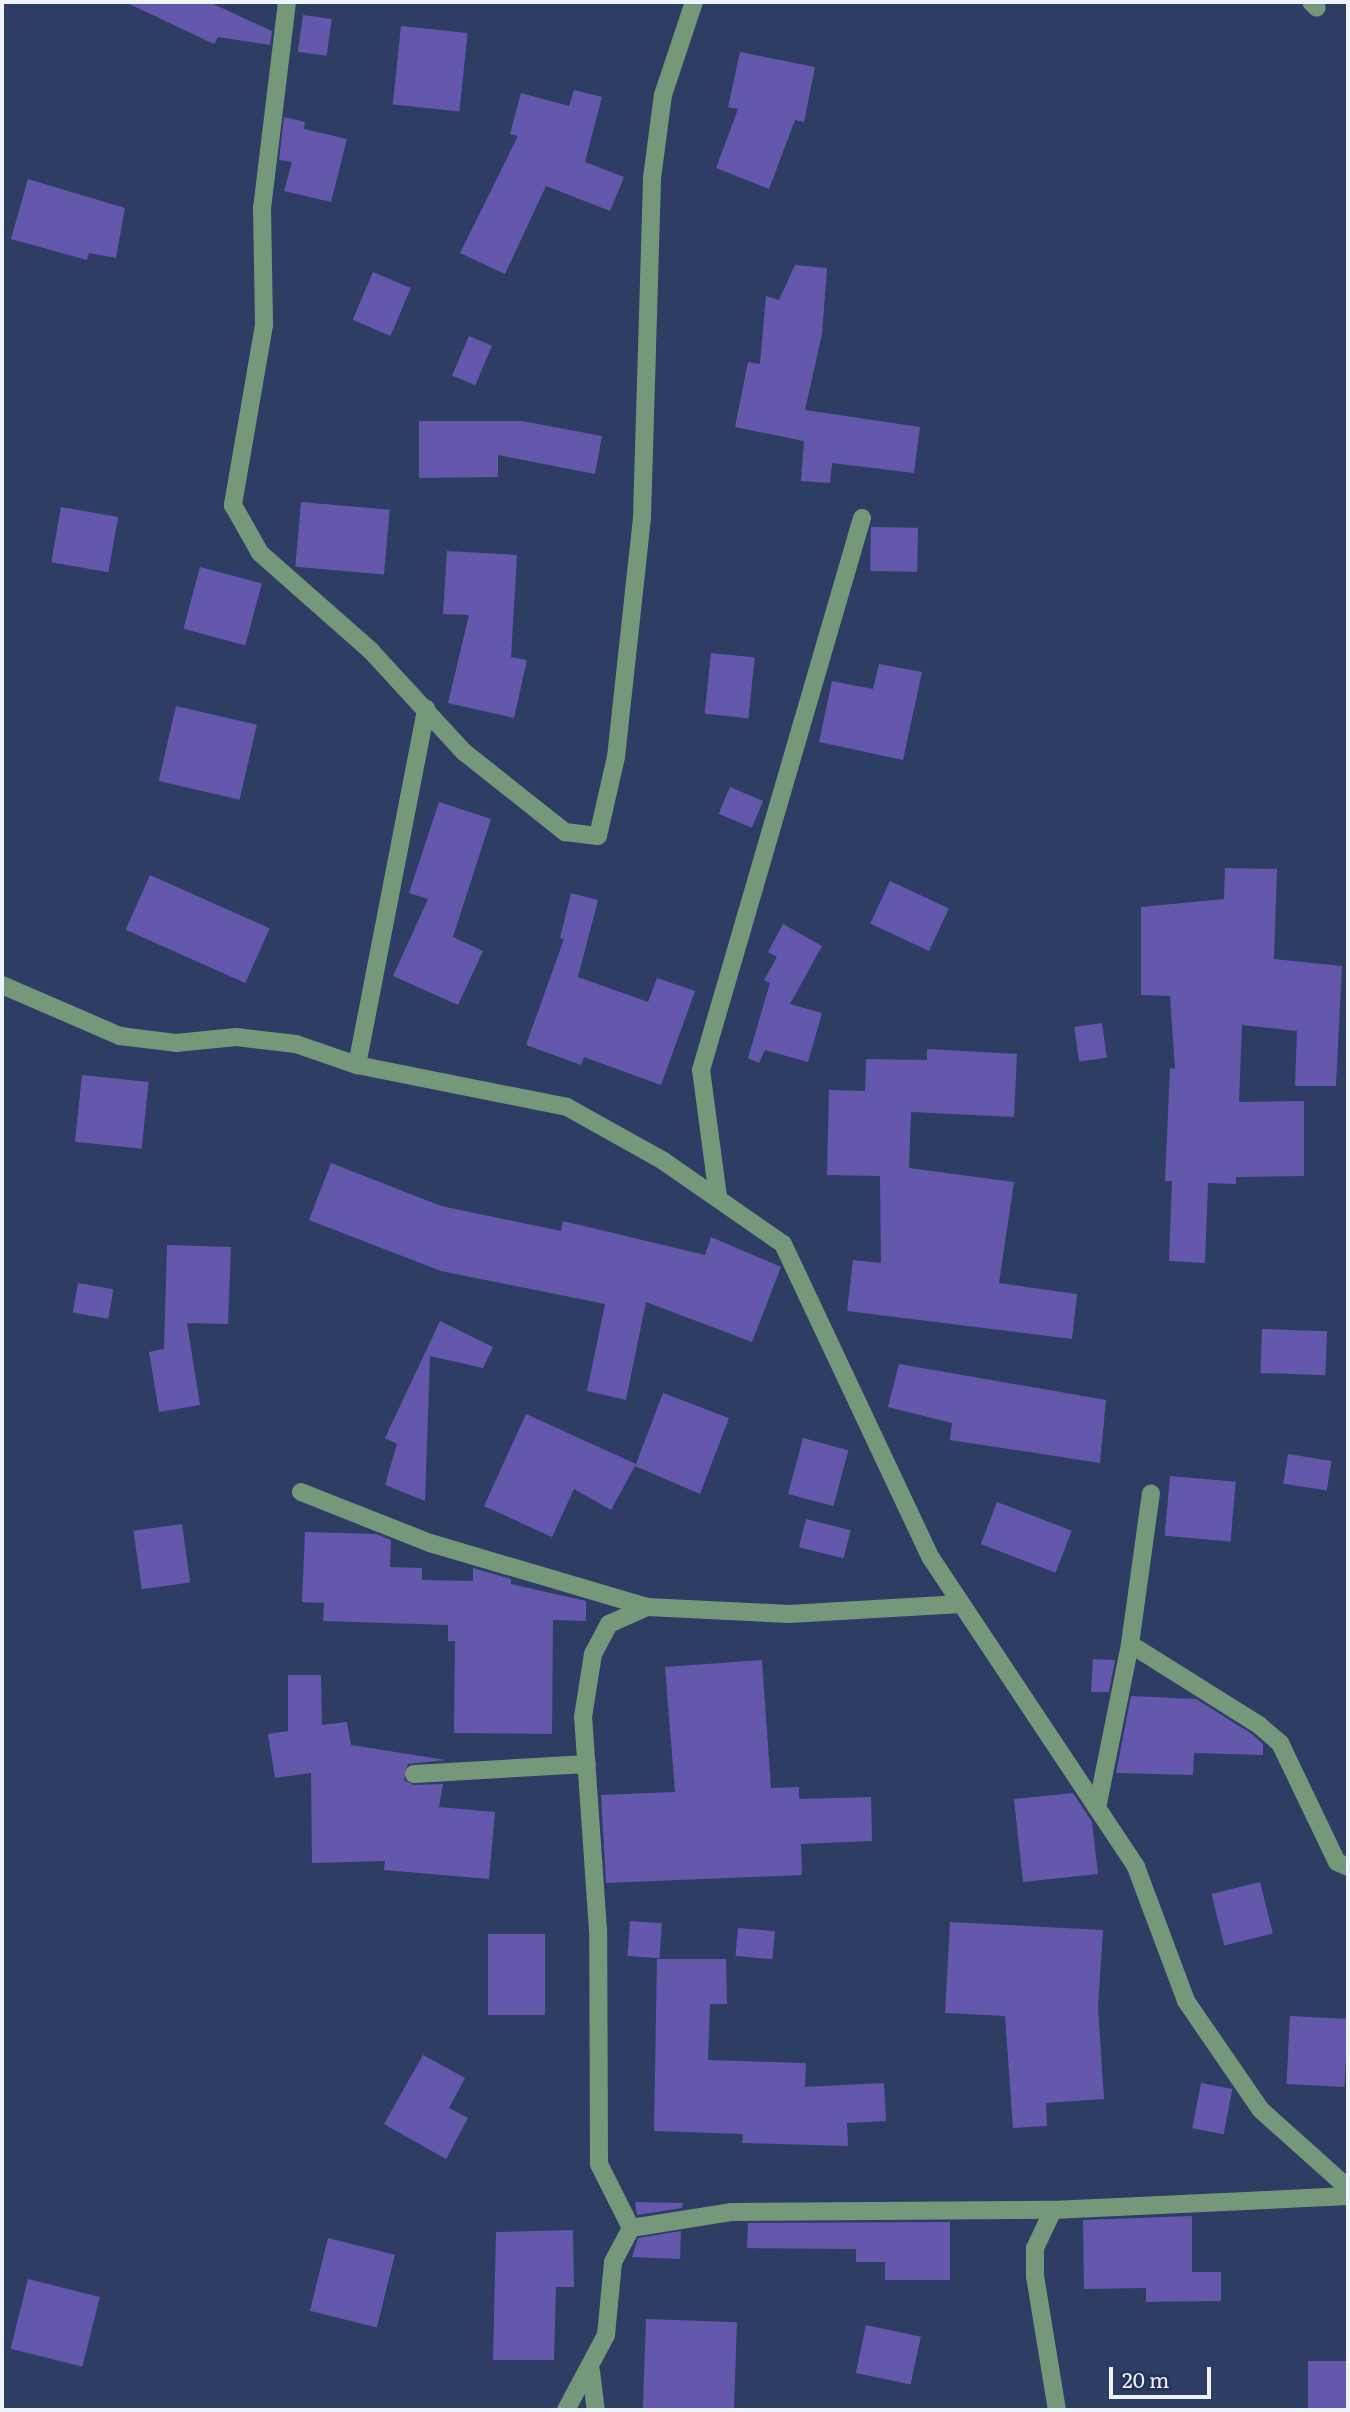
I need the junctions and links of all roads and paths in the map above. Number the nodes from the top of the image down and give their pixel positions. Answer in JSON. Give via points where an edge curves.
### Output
{"nodes":[{"id":1,"x":287,"y":2,"type":"edge"},
{"id":2,"x":694,"y":2,"type":"edge"},
{"id":3,"x":862,"y":518,"type":"dead end"},
{"id":4,"x":426,"y":709,"type":"junction"},
{"id":5,"x":2,"y":985,"type":"edge"},
{"id":6,"x":357,"y":1065,"type":"junction"},
{"id":7,"x":718,"y":1197,"type":"junction"},
{"id":8,"x":301,"y":1492,"type":"dead end"},
{"id":9,"x":1151,"y":1493,"type":"dead end"},
{"id":10,"x":961,"y":1604,"type":"junction"},
{"id":11,"x":648,"y":1607,"type":"junction"},
{"id":12,"x":1130,"y":1644,"type":"junction"},
{"id":13,"x":587,"y":1764,"type":"junction"},
{"id":14,"x":414,"y":1773,"type":"dead end"},
{"id":15,"x":1097,"y":1808,"type":"junction"},
{"id":16,"x":1348,"y":1867,"type":"edge"},
{"id":17,"x":1348,"y":2188,"type":"edge"},
{"id":18,"x":1348,"y":2196,"type":"edge"},
{"id":19,"x":1053,"y":2210,"type":"junction"},
{"id":20,"x":631,"y":2228,"type":"junction"},
{"id":21,"x":591,"y":2371,"type":"junction"},
{"id":22,"x":566,"y":2410,"type":"edge"},
{"id":23,"x":596,"y":2410,"type":"edge"},
{"id":24,"x":1057,"y":2410,"type":"edge"}],
"edges":[{"from":1,"to":4,"type":"street","via":[[262,208],[264,325],[233,505],[260,553],[318,598]]},
{"from":2,"to":4,"type":"street","via":[[663,94],[652,178],[642,517],[616,757],[598,836],[565,832],[532,809],[464,752]]},
{"from":3,"to":7,"type":"street","via":[[701,1070]]},
{"from":4,"to":6,"type":"street"},
{"from":5,"to":6,"type":"street","via":[[120,1036],[176,1042],[236,1037],[296,1044]]},
{"from":6,"to":7,"type":"street","via":[[567,1107],[612,1129]]},
{"from":7,"to":10,"type":"street","via":[[783,1244],[892,1481]]},
{"from":8,"to":11,"type":"street","via":[[430,1543]]},
{"from":9,"to":12,"type":"street"},
{"from":10,"to":11,"type":"street","via":[[789,1614]]},
{"from":10,"to":15,"type":"street"},
{"from":11,"to":13,"type":"street","via":[[609,1624],[593,1654],[583,1717]]},
{"from":12,"to":15,"type":"street"},
{"from":12,"to":16,"type":"street","via":[[1280,1743],[1337,1862]]},
{"from":13,"to":14,"type":"street"},
{"from":13,"to":20,"type":"street","via":[[598,1930],[599,2164]]},
{"from":15,"to":17,"type":"street","via":[[1136,1867],[1186,2001],[1204,2030],[1261,2110]]},
{"from":18,"to":19,"type":"street"},
{"from":19,"to":20,"type":"street","via":[[731,2212]]},
{"from":19,"to":24,"type":"street","via":[[1035,2248],[1035,2276]]},
{"from":20,"to":21,"type":"street","via":[[613,2262],[606,2335]]},
{"from":21,"to":22,"type":"street"},
{"from":21,"to":23,"type":"street"}]}
